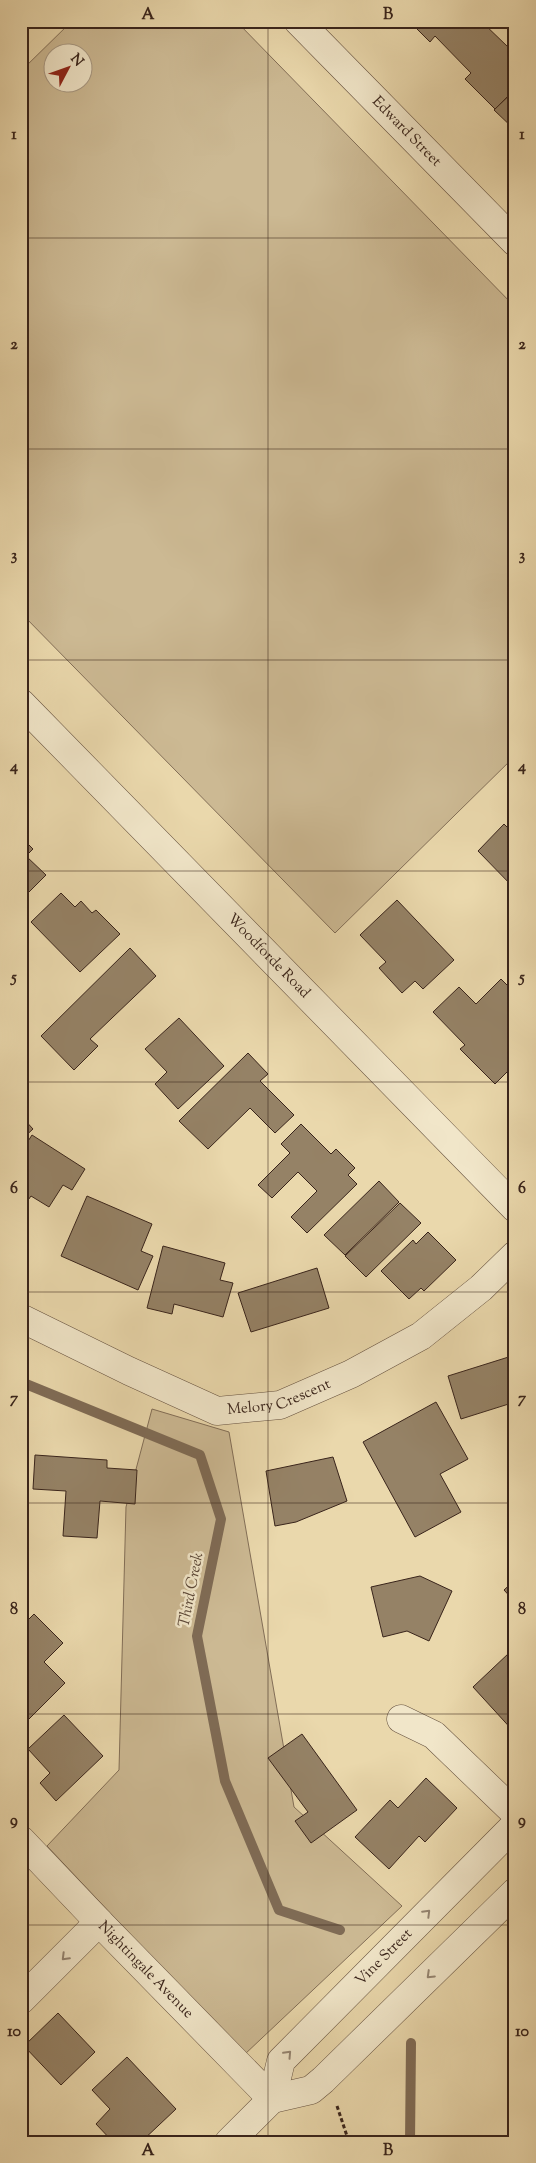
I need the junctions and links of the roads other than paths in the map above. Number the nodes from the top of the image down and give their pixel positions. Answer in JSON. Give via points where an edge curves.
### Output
{"nodes":[{"id":1,"x":298,"y":21,"type":"edge"},
{"id":2,"x":515,"y":242,"type":"edge"},
{"id":3,"x":21,"y":703,"type":"edge"},
{"id":4,"x":515,"y":1208,"type":"edge"},
{"id":5,"x":515,"y":1255,"type":"edge"},
{"id":6,"x":21,"y":1318,"type":"edge"},
{"id":7,"x":400,"y":1719,"type":"dead end"},
{"id":8,"x":515,"y":1813,"type":"edge"},
{"id":9,"x":515,"y":1824,"type":"edge"},
{"id":10,"x":21,"y":1840,"type":"edge"},
{"id":11,"x":515,"y":1892,"type":"edge"},
{"id":12,"x":99,"y":1922,"type":"junction"},
{"id":13,"x":21,"y":2000,"type":"edge"},
{"id":14,"x":272,"y":2099,"type":"junction"},
{"id":15,"x":229,"y":2142,"type":"edge"}],
"edges":[{"from":1,"to":2,"type":"street","name":"Edward Street"},
{"from":3,"to":4,"type":"street","name":"Woodforde Road"},
{"from":5,"to":6,"type":"street","name":"Melory Crescent","via":[[481,1288],[422,1336],[351,1374],[280,1405],[217,1411]]},
{"from":7,"to":8,"type":"street","via":[[434,1735]]},
{"from":14,"to":9,"type":"street","name":"Vine Street","one_way":true,"via":[[281,2061]]},
{"from":10,"to":12,"type":"street","name":"Nightingale Avenue"},
{"from":11,"to":14,"type":"street","one_way":true,"via":[[323,2080],[311,2090]]},
{"from":12,"to":13,"type":"street","one_way":true},
{"from":12,"to":14,"type":"street","name":"Nightingale Avenue"},
{"from":14,"to":15,"type":"street"}]}
